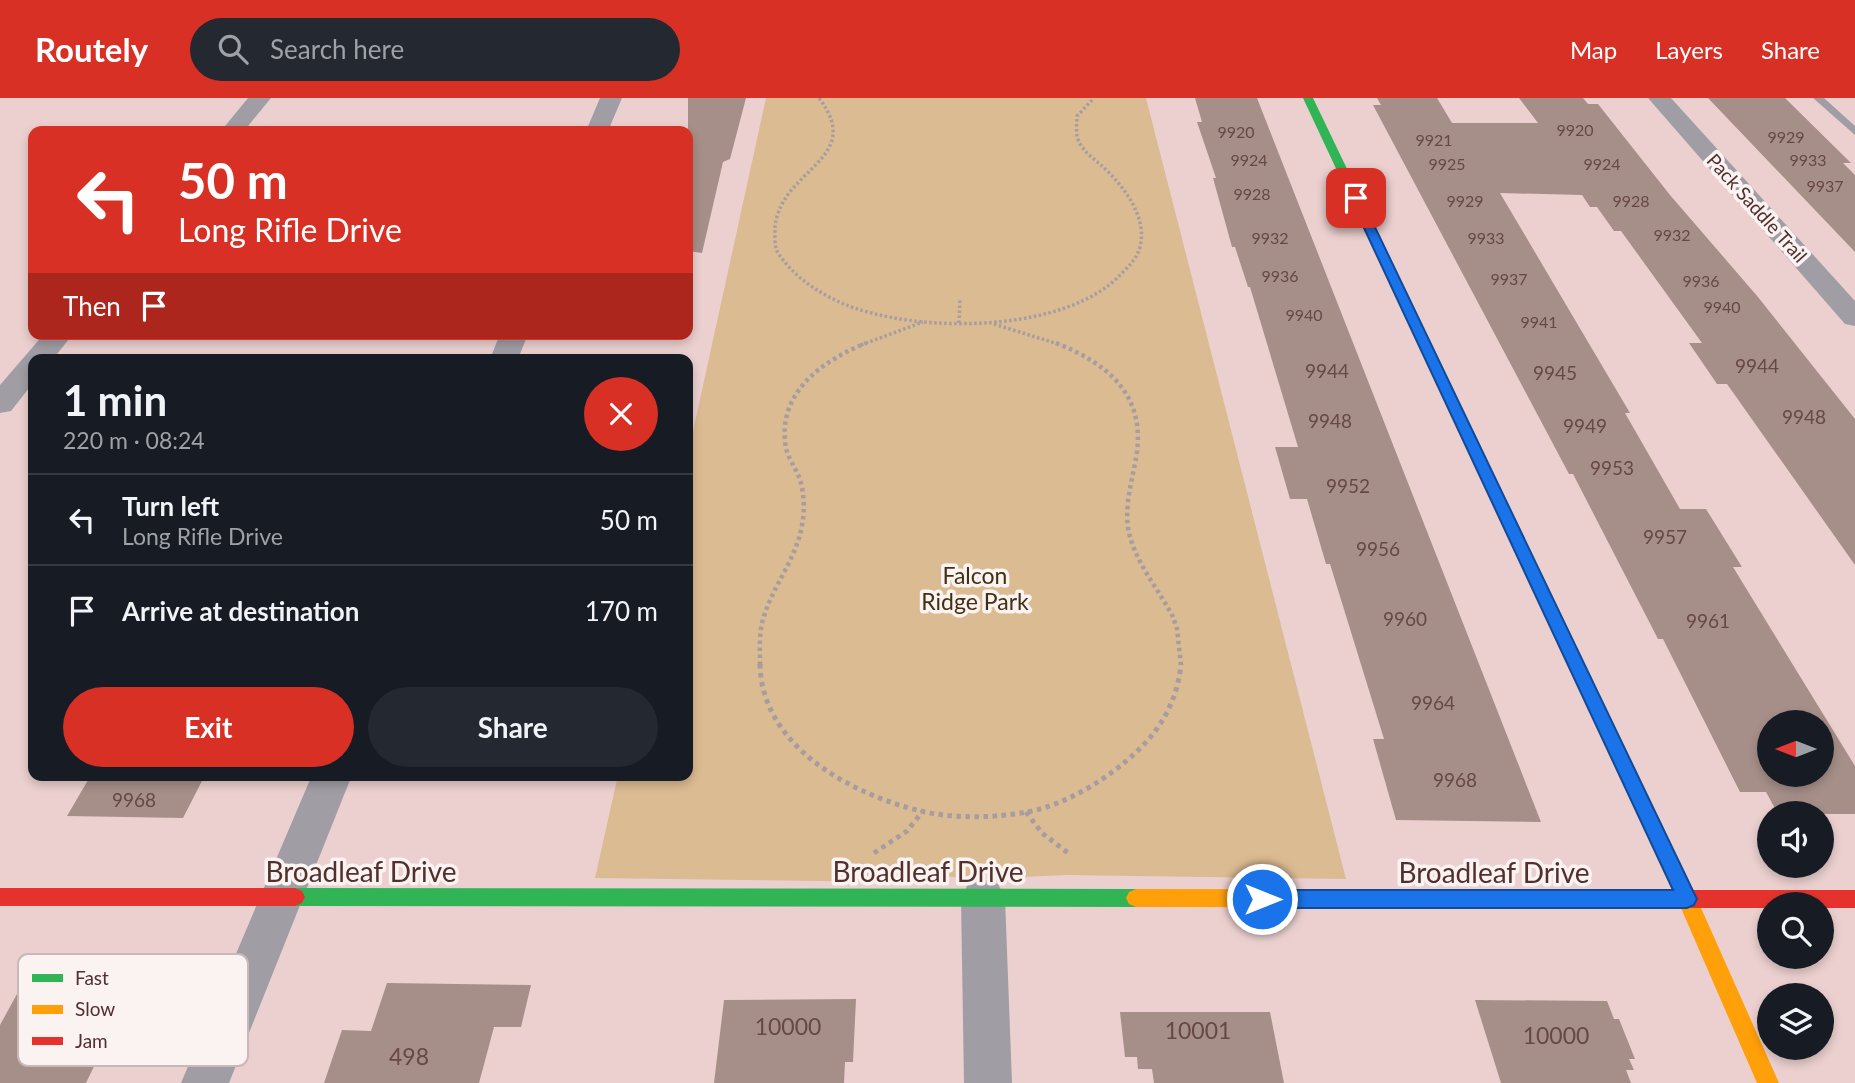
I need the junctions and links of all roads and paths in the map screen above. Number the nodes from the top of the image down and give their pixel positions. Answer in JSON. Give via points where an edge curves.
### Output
{"nodes":[{"id":1,"x":260,"y":98,"type":"edge"},
{"id":2,"x":611,"y":98,"type":"edge"},
{"id":3,"x":819,"y":98,"type":"edge"},
{"id":4,"x":1094,"y":98,"type":"edge"},
{"id":5,"x":1308,"y":98,"type":"edge"},
{"id":6,"x":1659,"y":98,"type":"edge"},
{"id":7,"x":1818,"y":98,"type":"edge"},
{"id":8,"x":236,"y":126,"type":"edge"},
{"id":9,"x":599,"y":126,"type":"edge"},
{"id":10,"x":1855,"y":132,"type":"edge"},
{"id":11,"x":960,"y":298,"type":"dead end"},
{"id":12,"x":1855,"y":318,"type":"edge"},
{"id":13,"x":923,"y":322,"type":"junction"},
{"id":14,"x":959,"y":323,"type":"junction"},
{"id":15,"x":994,"y":324,"type":"junction"},
{"id":16,"x":54,"y":340,"type":"edge"},
{"id":17,"x":42,"y":354,"type":"edge"},
{"id":18,"x":28,"y":371,"type":"edge"},
{"id":19,"x":0,"y":404,"type":"edge"},
{"id":20,"x":330,"y":781,"type":"edge"},
{"id":21,"x":0,"y":897,"type":"edge"},
{"id":22,"x":282,"y":898,"type":"junction"},
{"id":23,"x":984,"y":898,"type":"junction"},
{"id":24,"x":1687,"y":899,"type":"junction"},
{"id":25,"x":1855,"y":900,"type":"edge"},
{"id":26,"x":248,"y":980,"type":"edge"},
{"id":27,"x":212,"y":1066,"type":"edge"},
{"id":28,"x":205,"y":1083,"type":"edge"},
{"id":29,"x":988,"y":1083,"type":"edge"},
{"id":30,"x":1768,"y":1083,"type":"edge"}],
"edges":[{"from":1,"to":8,"type":"street"},
{"from":2,"to":9,"type":"street"},
{"from":3,"to":13,"type":"path","via":[[830,110],[835,129],[832,146],[785,197],[774,226],[776,251],[796,275],[841,303]]},
{"from":4,"to":15,"type":"path","via":[[1077,116],[1078,141],[1128,196],[1140,227],[1138,254],[1126,272],[1092,295],[1048,312]]},
{"from":5,"to":24,"type":"street"},
{"from":6,"to":12,"type":"street","name":"Pack Saddle Trail"},
{"from":7,"to":10,"type":"lane"},
{"from":11,"to":14,"type":"path"},
{"from":13,"to":14,"type":"path"},
{"from":13,"to":15,"type":"path","via":[[834,357],[818,368],[791,404],[786,449],[802,486],[802,526],[796,551],[763,617],[760,670],[776,721],[810,760],[878,797],[923,811],[976,815],[1026,812],[1097,785],[1125,766],[1167,718],[1182,664],[1178,632],[1128,525],[1127,495],[1140,428],[1130,397],[1117,380],[1064,343]]},
{"from":14,"to":15,"type":"path"},
{"from":16,"to":17,"type":"street"},
{"from":18,"to":19,"type":"street"},
{"from":20,"to":22,"type":"street"},
{"from":21,"to":22,"type":"street","name":"Broadleaf Drive"},
{"from":22,"to":23,"type":"street","name":"Broadleaf Drive"},
{"from":22,"to":26,"type":"street"},
{"from":23,"to":24,"type":"street","name":"Broadleaf Drive"},
{"from":23,"to":29,"type":"street"},
{"from":24,"to":25,"type":"street","name":"Broadleaf Drive"},
{"from":24,"to":30,"type":"street"},
{"from":27,"to":28,"type":"street"}]}
